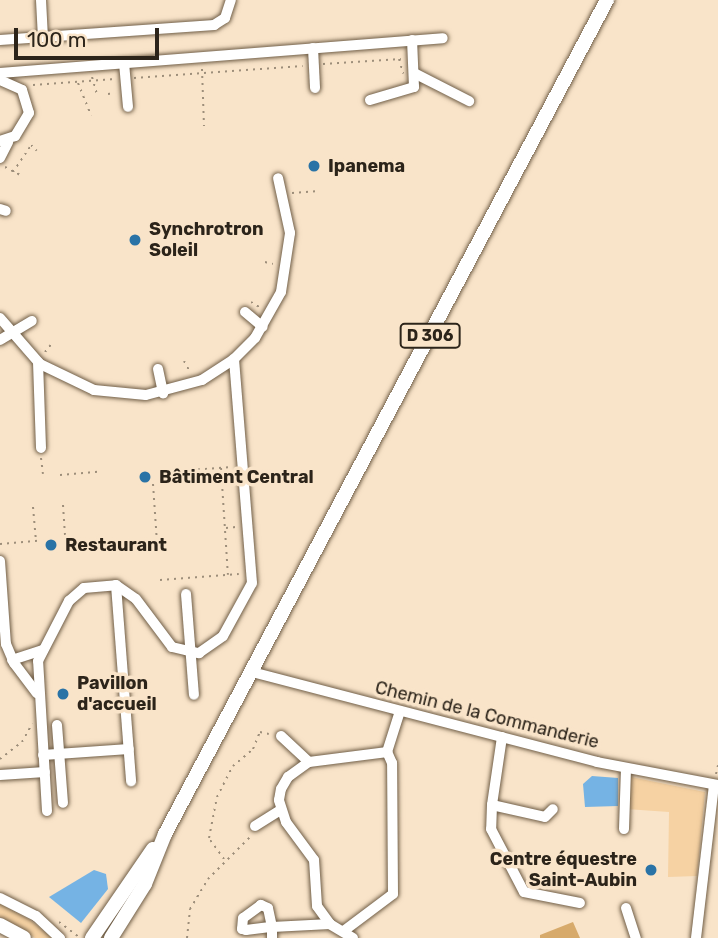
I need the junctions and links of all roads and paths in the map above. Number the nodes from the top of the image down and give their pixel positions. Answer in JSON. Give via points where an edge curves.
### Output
{"nodes":[{"id":1,"x":41,"y":0,"type":"edge"},
{"id":2,"x":231,"y":0,"type":"edge"},
{"id":3,"x":607,"y":0,"type":"edge"},
{"id":4,"x":43,"y":36,"type":"junction"},
{"id":5,"x":443,"y":38,"type":"dead end"},
{"id":6,"x":0,"y":40,"type":"edge"},
{"id":7,"x":412,"y":40,"type":"junction"},
{"id":8,"x":313,"y":48,"type":"junction"},
{"id":9,"x":201,"y":57,"type":"junction"},
{"id":10,"x":412,"y":58,"type":"junction"},
{"id":11,"x":124,"y":63,"type":"junction"},
{"id":12,"x":312,"y":65,"type":"junction"},
{"id":13,"x":92,"y":66,"type":"junction"},
{"id":14,"x":0,"y":73,"type":"edge"},
{"id":15,"x":202,"y":73,"type":"junction"},
{"id":16,"x":414,"y":74,"type":"junction"},
{"id":17,"x":125,"y":79,"type":"junction"},
{"id":18,"x":0,"y":80,"type":"edge"},
{"id":19,"x":93,"y":81,"type":"junction"},
{"id":20,"x":78,"y":82,"type":"junction"},
{"id":21,"x":27,"y":86,"type":"dead end"},
{"id":22,"x":315,"y":88,"type":"dead end"},
{"id":23,"x":97,"y":94,"type":"dead end"},
{"id":24,"x":90,"y":97,"type":"dead end"},
{"id":25,"x":85,"y":98,"type":"junction"},
{"id":26,"x":370,"y":100,"type":"dead end"},
{"id":27,"x":469,"y":101,"type":"dead end"},
{"id":28,"x":128,"y":107,"type":"dead end"},
{"id":29,"x":91,"y":115,"type":"dead end"},
{"id":30,"x":204,"y":126,"type":"dead end"},
{"id":31,"x":4,"y":141,"type":"edge"},
{"id":32,"x":37,"y":151,"type":"dead end"},
{"id":33,"x":0,"y":158,"type":"edge"},
{"id":34,"x":0,"y":164,"type":"edge"},
{"id":35,"x":13,"y":172,"type":"junction"},
{"id":36,"x":20,"y":175,"type":"dead end"},
{"id":37,"x":278,"y":178,"type":"dead end"},
{"id":38,"x":319,"y":191,"type":"dead end"},
{"id":39,"x":284,"y":194,"type":"junction"},
{"id":40,"x":245,"y":312,"type":"dead end"},
{"id":41,"x":0,"y":318,"type":"edge"},
{"id":42,"x":32,"y":321,"type":"dead end"},
{"id":43,"x":264,"y":327,"type":"junction"},
{"id":44,"x":13,"y":334,"type":"junction"},
{"id":45,"x":0,"y":340,"type":"edge"},
{"id":46,"x":54,"y":342,"type":"dead end"},
{"id":47,"x":234,"y":359,"type":"junction"},
{"id":48,"x":184,"y":361,"type":"dead end"},
{"id":49,"x":38,"y":362,"type":"junction"},
{"id":50,"x":158,"y":369,"type":"dead end"},
{"id":51,"x":195,"y":383,"type":"junction"},
{"id":52,"x":163,"y":393,"type":"junction"},
{"id":53,"x":41,"y":448,"type":"joint"},
{"id":54,"x":232,"y":467,"type":"dead end"},
{"id":55,"x":220,"y":468,"type":"junction"},
{"id":56,"x":191,"y":470,"type":"dead end"},
{"id":57,"x":98,"y":472,"type":"dead end"},
{"id":58,"x":43,"y":474,"type":"dead end"},
{"id":59,"x":60,"y":475,"type":"dead end"},
{"id":60,"x":153,"y":484,"type":"dead end"},
{"id":61,"x":63,"y":505,"type":"dead end"},
{"id":62,"x":33,"y":507,"type":"dead end"},
{"id":63,"x":236,"y":527,"type":"dead end"},
{"id":64,"x":225,"y":528,"type":"junction"},
{"id":65,"x":157,"y":542,"type":"dead end"},
{"id":66,"x":0,"y":544,"type":"edge"},
{"id":67,"x":104,"y":546,"type":"dead end"},
{"id":68,"x":0,"y":561,"type":"edge"},
{"id":69,"x":239,"y":574,"type":"dead end"},
{"id":70,"x":228,"y":575,"type":"junction"},
{"id":71,"x":160,"y":580,"type":"dead end"},
{"id":72,"x":116,"y":585,"type":"junction"},
{"id":73,"x":186,"y":594,"type":"dead end"},
{"id":74,"x":2,"y":622,"type":"edge"},
{"id":75,"x":43,"y":650,"type":"junction"},
{"id":76,"x":191,"y":653,"type":"junction"},
{"id":77,"x":12,"y":660,"type":"junction"},
{"id":78,"x":252,"y":672,"type":"junction"},
{"id":79,"x":37,"y":693,"type":"junction"},
{"id":80,"x":194,"y":695,"type":"dead end"},
{"id":81,"x":400,"y":711,"type":"junction"},
{"id":82,"x":33,"y":721,"type":"dead end"},
{"id":83,"x":57,"y":725,"type":"dead end"},
{"id":84,"x":281,"y":736,"type":"joint"},
{"id":85,"x":502,"y":737,"type":"junction"},
{"id":86,"x":129,"y":749,"type":"junction"},
{"id":87,"x":387,"y":752,"type":"junction"},
{"id":88,"x":59,"y":754,"type":"junction"},
{"id":89,"x":43,"y":755,"type":"junction"},
{"id":90,"x":0,"y":759,"type":"edge"},
{"id":91,"x":309,"y":762,"type":"junction"},
{"id":92,"x":626,"y":768,"type":"junction"},
{"id":93,"x":45,"y":772,"type":"junction"},
{"id":94,"x":0,"y":775,"type":"edge"},
{"id":95,"x":131,"y":781,"type":"dead end"},
{"id":96,"x":716,"y":785,"type":"edge"},
{"id":97,"x":63,"y":803,"type":"dead end"},
{"id":98,"x":492,"y":805,"type":"junction"},
{"id":99,"x":553,"y":809,"type":"dead end"},
{"id":100,"x":281,"y":810,"type":"junction"},
{"id":101,"x":47,"y":811,"type":"dead end"},
{"id":102,"x":255,"y":826,"type":"joint"},
{"id":103,"x":624,"y":829,"type":"dead end"},
{"id":104,"x":165,"y":834,"type":"junction"},
{"id":105,"x":224,"y":859,"type":"junction"},
{"id":106,"x":0,"y":898,"type":"edge"},
{"id":107,"x":580,"y":903,"type":"dead end"},
{"id":108,"x":626,"y":908,"type":"dead end"},
{"id":109,"x":330,"y":924,"type":"junction"},
{"id":110,"x":0,"y":925,"type":"edge"},
{"id":111,"x":272,"y":933,"type":"edge"},
{"id":112,"x":349,"y":934,"type":"edge"},
{"id":113,"x":24,"y":938,"type":"edge"},
{"id":114,"x":60,"y":938,"type":"edge"},
{"id":115,"x":92,"y":938,"type":"edge"},
{"id":116,"x":111,"y":938,"type":"edge"},
{"id":117,"x":187,"y":938,"type":"edge"},
{"id":118,"x":636,"y":938,"type":"edge"},
{"id":119,"x":696,"y":938,"type":"edge"}],
"edges":[{"from":1,"to":4,"type":"street"},
{"from":2,"to":4,"type":"street","via":[[225,18],[214,25]]},
{"from":3,"to":78,"type":"main road","number":"D 306"},
{"from":4,"to":6,"type":"street"},
{"from":5,"to":7,"type":"street"},
{"from":7,"to":8,"type":"street"},
{"from":7,"to":10,"type":"street"},
{"from":8,"to":9,"type":"street"},
{"from":8,"to":12,"type":"street"},
{"from":9,"to":11,"type":"street"},
{"from":9,"to":15,"type":"path"},
{"from":10,"to":12,"type":"path"},
{"from":10,"to":16,"type":"street"},
{"from":11,"to":13,"type":"street"},
{"from":11,"to":17,"type":"street"},
{"from":12,"to":15,"type":"path"},
{"from":12,"to":22,"type":"street"},
{"from":13,"to":14,"type":"street"},
{"from":13,"to":19,"type":"path"},
{"from":15,"to":17,"type":"path"},
{"from":15,"to":30,"type":"path"},
{"from":16,"to":26,"type":"street","via":[[414,88]]},
{"from":16,"to":27,"type":"street"},
{"from":17,"to":19,"type":"path"},
{"from":17,"to":28,"type":"street"},
{"from":18,"to":31,"type":"street","via":[[16,85],[29,104],[27,122]]},
{"from":19,"to":20,"type":"path"},
{"from":19,"to":23,"type":"path"},
{"from":20,"to":21,"type":"path"},
{"from":20,"to":25,"type":"path"},
{"from":24,"to":25,"type":"path"},
{"from":25,"to":29,"type":"path"},
{"from":31,"to":33,"type":"street"},
{"from":32,"to":35,"type":"path","via":[[31,145]]},
{"from":34,"to":35,"type":"path"},
{"from":35,"to":36,"type":"path"},
{"from":37,"to":39,"type":"street"},
{"from":38,"to":39,"type":"path"},
{"from":39,"to":43,"type":"street","via":[[290,233],[288,267]]},
{"from":40,"to":43,"type":"street"},
{"from":41,"to":44,"type":"street"},
{"from":42,"to":44,"type":"street"},
{"from":43,"to":47,"type":"street"},
{"from":44,"to":45,"type":"street"},
{"from":44,"to":49,"type":"street"},
{"from":46,"to":49,"type":"path"},
{"from":47,"to":51,"type":"street"},
{"from":47,"to":76,"type":"street","via":[[252,583],[223,636],[208,650]]},
{"from":48,"to":51,"type":"path"},
{"from":49,"to":52,"type":"street","via":[[94,390]]},
{"from":49,"to":53,"type":"street"},
{"from":50,"to":52,"type":"street"},
{"from":51,"to":52,"type":"street"},
{"from":53,"to":58,"type":"path"},
{"from":54,"to":55,"type":"path"},
{"from":55,"to":56,"type":"path"},
{"from":55,"to":64,"type":"path"},
{"from":57,"to":59,"type":"path"},
{"from":60,"to":65,"type":"path"},
{"from":61,"to":67,"type":"path","via":[[66,550]]},
{"from":62,"to":66,"type":"path","via":[[37,541]]},
{"from":63,"to":64,"type":"path"},
{"from":64,"to":70,"type":"path"},
{"from":68,"to":74,"type":"street"},
{"from":69,"to":70,"type":"path"},
{"from":70,"to":71,"type":"path"},
{"from":72,"to":75,"type":"street","via":[[84,588],[69,601]]},
{"from":72,"to":76,"type":"street","via":[[136,599],[167,642]]},
{"from":72,"to":86,"type":"street"},
{"from":73,"to":76,"type":"street"},
{"from":74,"to":77,"type":"street"},
{"from":75,"to":77,"type":"street"},
{"from":75,"to":79,"type":"street"},
{"from":76,"to":80,"type":"street"},
{"from":77,"to":79,"type":"street"},
{"from":78,"to":81,"type":"street","name":"Chemin de la Commanderie"},
{"from":78,"to":104,"type":"main road","number":"D 306"},
{"from":79,"to":89,"type":"street"},
{"from":81,"to":85,"type":"street","name":"Chemin de la Commanderie"},
{"from":81,"to":87,"type":"street"},
{"from":82,"to":90,"type":"path","via":[[22,742]]},
{"from":83,"to":88,"type":"street"},
{"from":84,"to":91,"type":"street"},
{"from":84,"to":105,"type":"path","via":[[278,740],[260,732],[253,749],[225,780],[209,832],[211,843]]},
{"from":85,"to":92,"type":"street","name":"Chemin de la Commanderie"},
{"from":85,"to":98,"type":"street"},
{"from":86,"to":88,"type":"street"},
{"from":86,"to":95,"type":"street"},
{"from":87,"to":91,"type":"street"},
{"from":87,"to":112,"type":"street","via":[[393,763],[393,894]]},
{"from":88,"to":89,"type":"street"},
{"from":88,"to":97,"type":"street"},
{"from":89,"to":93,"type":"street"},
{"from":91,"to":100,"type":"street","via":[[288,776],[281,789]]},
{"from":92,"to":96,"type":"street","name":"Chemin de la Commanderie"},
{"from":92,"to":103,"type":"street"},
{"from":93,"to":94,"type":"street"},
{"from":93,"to":101,"type":"street"},
{"from":96,"to":119,"type":"street"},
{"from":98,"to":99,"type":"street","via":[[545,817]]},
{"from":98,"to":107,"type":"street","via":[[491,829],[524,892]]},
{"from":100,"to":102,"type":"street"},
{"from":100,"to":109,"type":"street","via":[[314,860],[317,906]]},
{"from":102,"to":105,"type":"path","via":[[254,833]]},
{"from":104,"to":115,"type":"main road","number":"D 306"},
{"from":104,"to":116,"type":"main road","number":"D 306","via":[[145,884]]},
{"from":105,"to":117,"type":"path","via":[[190,909]]},
{"from":106,"to":114,"type":"street","via":[[36,916]]},
{"from":108,"to":118,"type":"street"},
{"from":109,"to":111,"type":"street"},
{"from":109,"to":112,"type":"street"},
{"from":110,"to":113,"type":"main road"}]}
